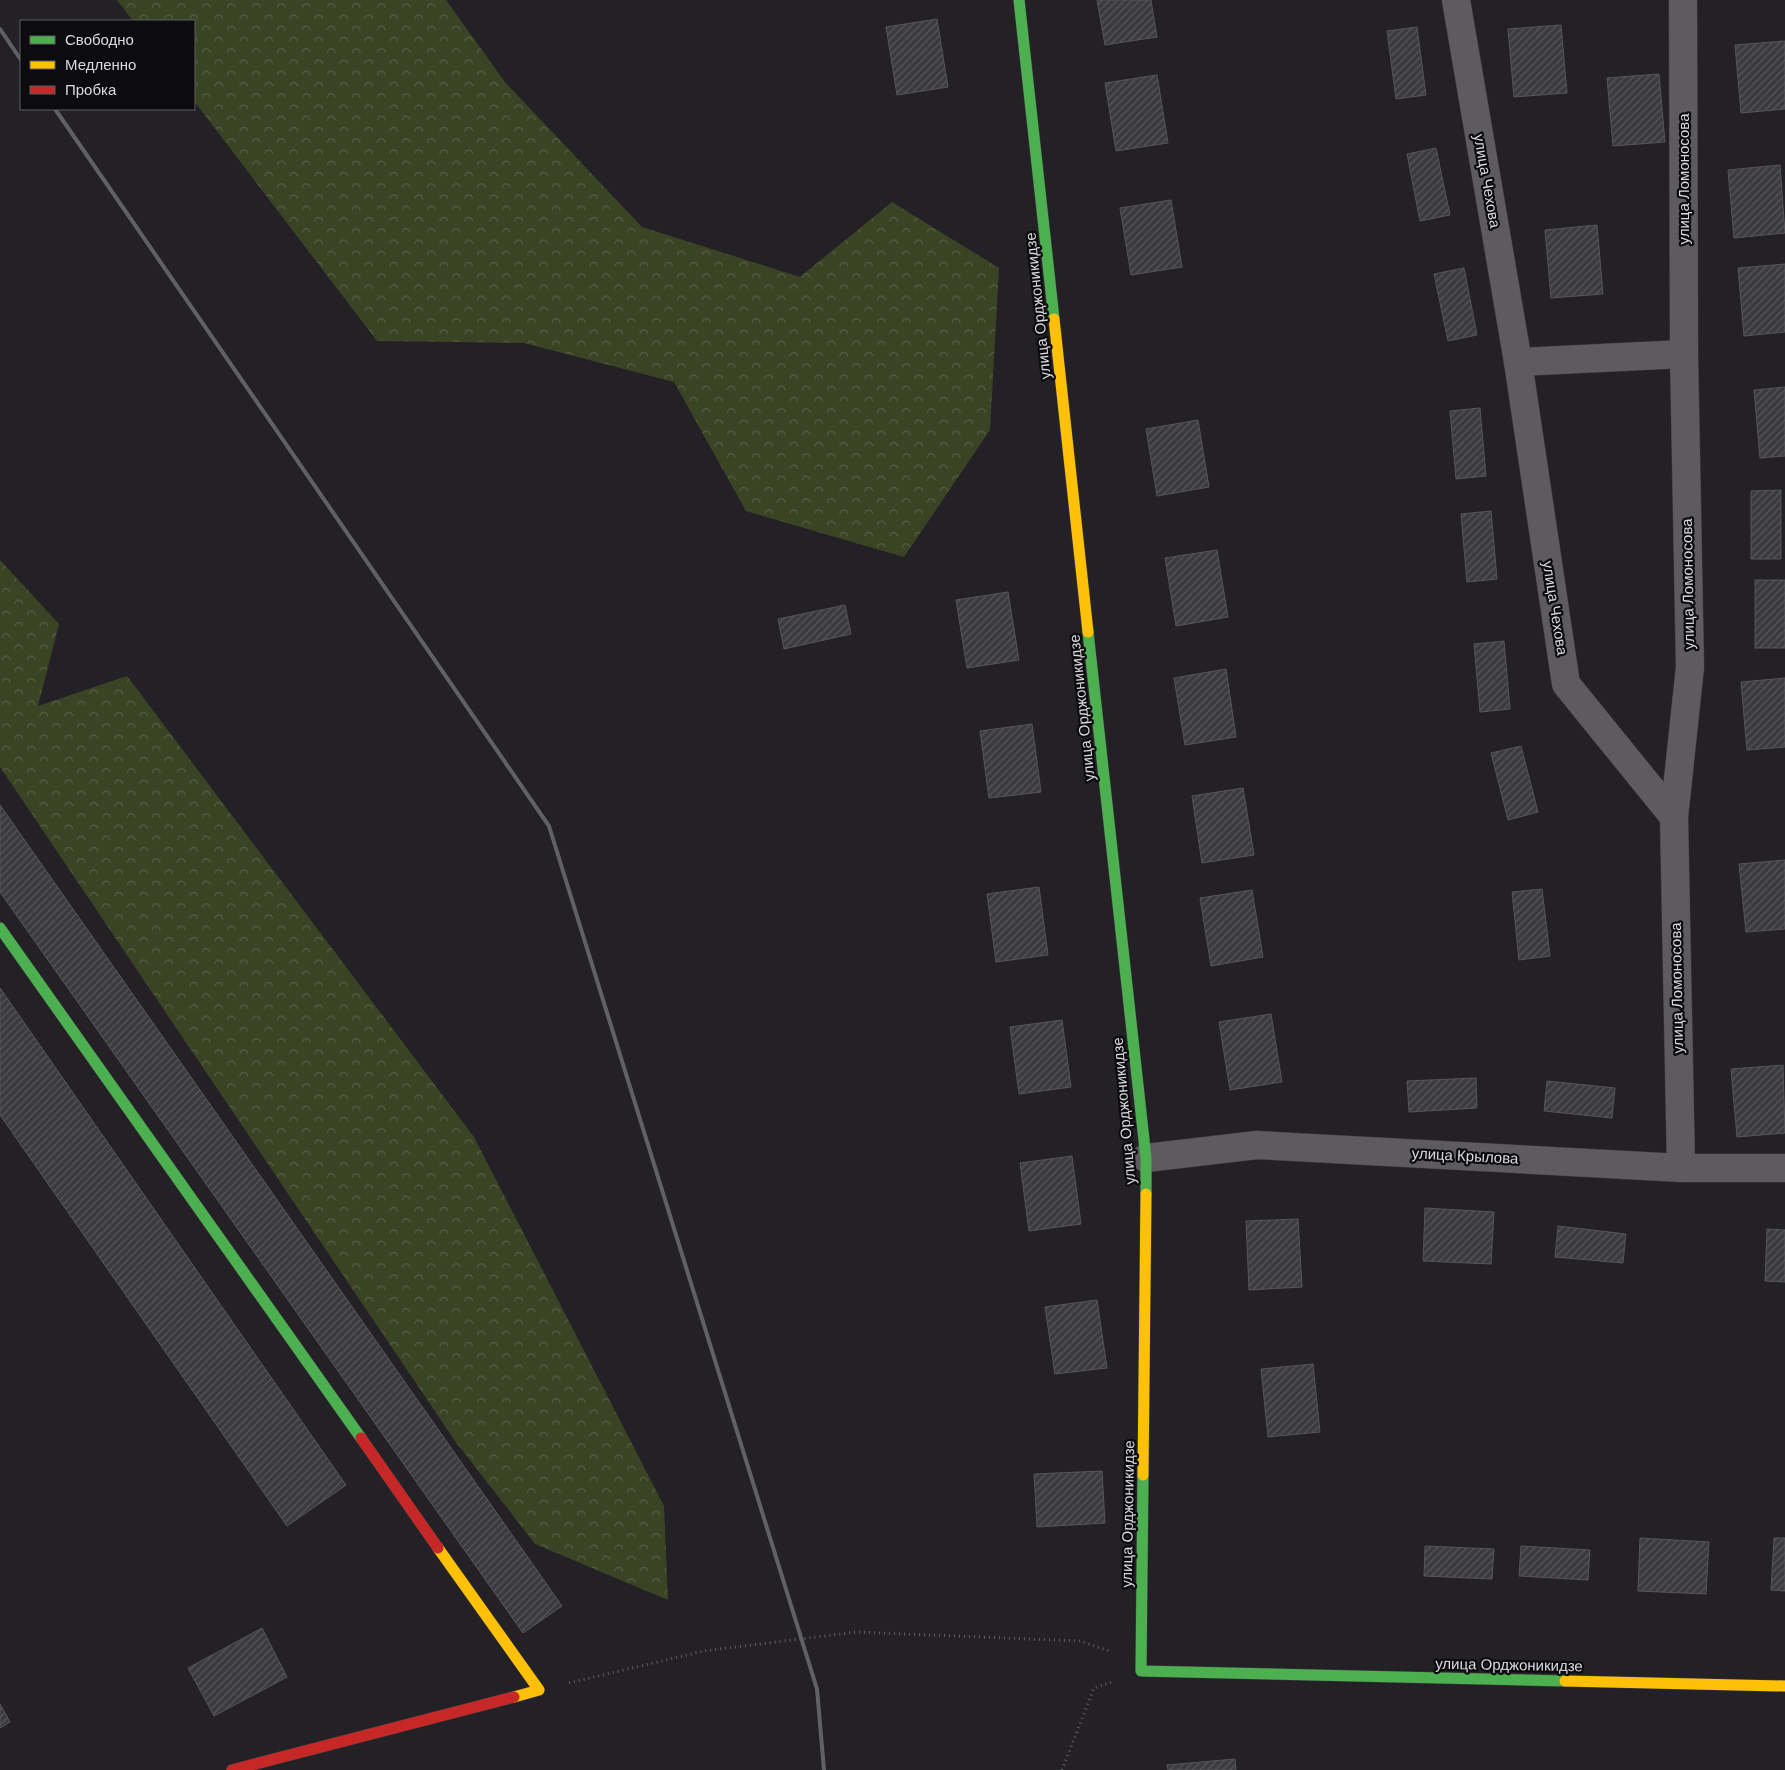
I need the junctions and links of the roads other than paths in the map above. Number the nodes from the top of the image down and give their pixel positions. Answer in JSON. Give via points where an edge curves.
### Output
{"nodes":[{"id":1,"x":1019,"y":0,"type":"edge"},
{"id":2,"x":1456,"y":0,"type":"edge"},
{"id":3,"x":1683,"y":0,"type":"edge"},
{"id":4,"x":1684,"y":354,"type":"junction"},
{"id":5,"x":1518,"y":362,"type":"junction"},
{"id":6,"x":1674,"y":817,"type":"junction"},
{"id":7,"x":0,"y":928,"type":"edge"},
{"id":8,"x":1146,"y":1158,"type":"junction"},
{"id":9,"x":1681,"y":1168,"type":"junction"},
{"id":10,"x":1785,"y":1168,"type":"edge"},
{"id":11,"x":1785,"y":1686,"type":"edge"},
{"id":12,"x":232,"y":1770,"type":"edge"}],
"edges":[{"from":1,"to":8,"type":"street","name":"улица Орджоникидзе"},
{"from":2,"to":5,"type":"street","name":"улица Чехова"},
{"from":3,"to":4,"type":"street","name":"улица Ломоносова"},
{"from":4,"to":5,"type":"street"},
{"from":4,"to":6,"type":"street","name":"улица Ломоносова","via":[[1690,667]]},
{"from":5,"to":6,"type":"street","name":"улица Чехова","via":[[1566,684]]},
{"from":6,"to":9,"type":"street","name":"улица Ломоносова"},
{"from":7,"to":12,"type":"street","via":[[539,1690]]},
{"from":8,"to":9,"type":"street","name":"улица Крылова","via":[[1257,1145]]},
{"from":8,"to":11,"type":"street","name":"улица Орджоникидзе","via":[[1142,1671]]},
{"from":9,"to":10,"type":"street","name":"улица Крылова"}]}
